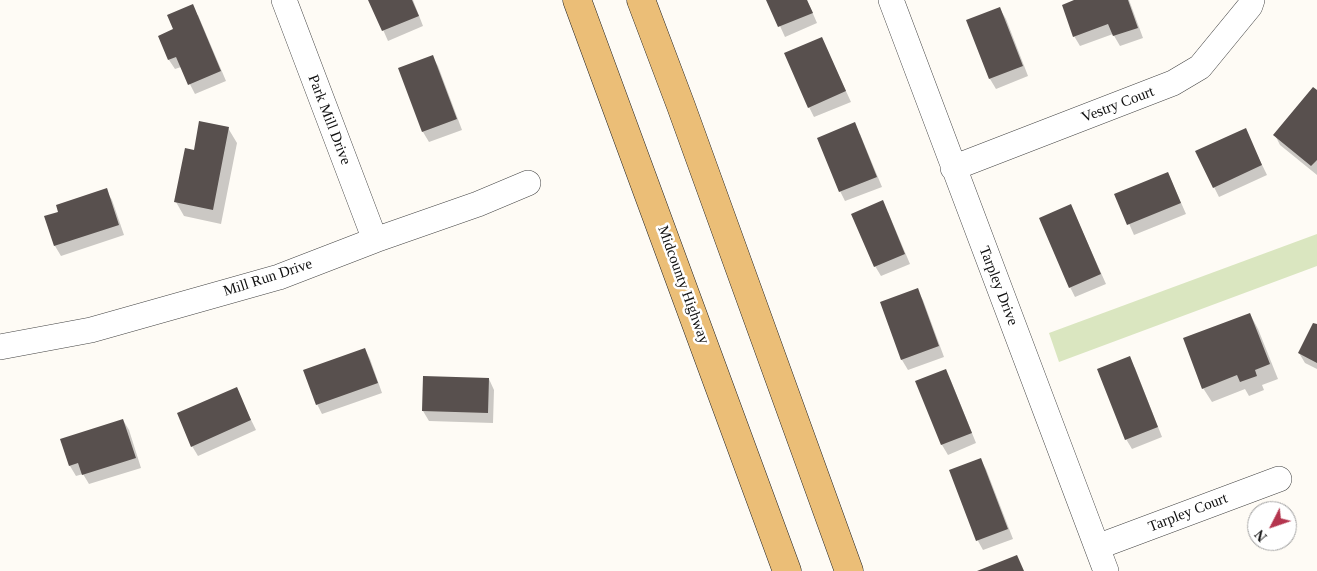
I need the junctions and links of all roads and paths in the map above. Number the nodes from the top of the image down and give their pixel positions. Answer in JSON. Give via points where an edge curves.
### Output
{"nodes":[{"id":1,"x":284,"y":0,"type":"edge"},
{"id":2,"x":577,"y":0,"type":"edge"},
{"id":3,"x":641,"y":0,"type":"edge"},
{"id":4,"x":891,"y":0,"type":"edge"},
{"id":5,"x":1252,"y":0,"type":"edge"},
{"id":6,"x":954,"y":168,"type":"junction"},
{"id":7,"x":528,"y":183,"type":"dead end"},
{"id":8,"x":375,"y":240,"type":"junction"},
{"id":9,"x":0,"y":347,"type":"edge"},
{"id":10,"x":1279,"y":479,"type":"dead end"},
{"id":11,"x":1097,"y":547,"type":"junction"},
{"id":12,"x":788,"y":571,"type":"edge"},
{"id":13,"x":849,"y":571,"type":"edge"},
{"id":14,"x":1106,"y":571,"type":"edge"}],
"edges":[{"from":1,"to":8,"type":"street","name":"Park Mill Drive"},
{"from":2,"to":12,"type":"main road","name":"Midcounty Highway"},
{"from":3,"to":13,"type":"main road"},
{"from":4,"to":6,"type":"street","name":"Tarpley Drive"},
{"from":5,"to":6,"type":"street","name":"Vestry Court","via":[[1200,67],[1173,83]]},
{"from":6,"to":11,"type":"street","name":"Tarpley Drive"},
{"from":7,"to":8,"type":"street","name":"Mill Run Drive"},
{"from":8,"to":9,"type":"street","name":"Mill Run Drive","via":[[269,280],[91,330]]},
{"from":10,"to":11,"type":"street","name":"Tarpley Court"},
{"from":11,"to":14,"type":"street","name":"Tarpley Drive"}]}
